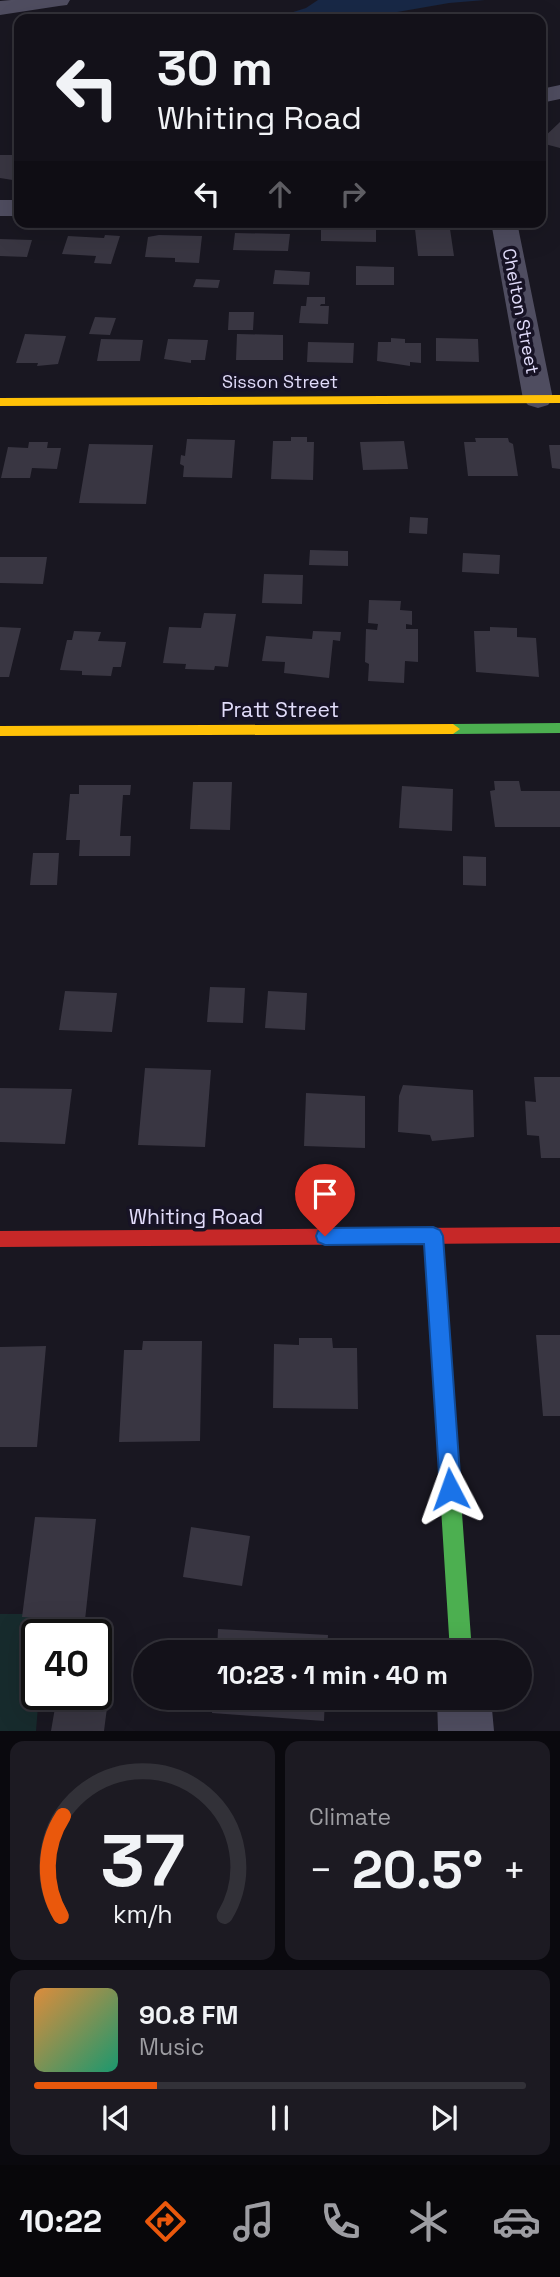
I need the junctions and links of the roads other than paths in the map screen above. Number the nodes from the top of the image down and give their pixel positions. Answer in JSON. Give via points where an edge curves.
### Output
{"nodes":[{"id":1,"x":59,"y":0,"type":"edge"},
{"id":2,"x":0,"y":8,"type":"edge"},
{"id":3,"x":506,"y":228,"type":"edge"},
{"id":4,"x":549,"y":399,"type":"edge"},
{"id":5,"x":0,"y":402,"type":"edge"},
{"id":6,"x":560,"y":728,"type":"edge"},
{"id":7,"x":0,"y":731,"type":"edge"},
{"id":8,"x":560,"y":1235,"type":"edge"},
{"id":9,"x":433,"y":1236,"type":"junction"},
{"id":10,"x":0,"y":1239,"type":"edge"},
{"id":11,"x":460,"y":1640,"type":"edge"},
{"id":12,"x":465,"y":1710,"type":"edge"},
{"id":13,"x":466,"y":1731,"type":"edge"}],
"edges":[{"from":1,"to":2,"type":"street"},
{"from":3,"to":4,"type":"street","name":"Chelton Street"},
{"from":4,"to":5,"type":"street","name":"Sisson Street"},
{"from":6,"to":7,"type":"street","name":"Pratt Street"},
{"from":8,"to":9,"type":"street","name":"Whiting Road"},
{"from":9,"to":10,"type":"street","name":"Whiting Road"},
{"from":9,"to":11,"type":"street"},
{"from":12,"to":13,"type":"street"}]}
